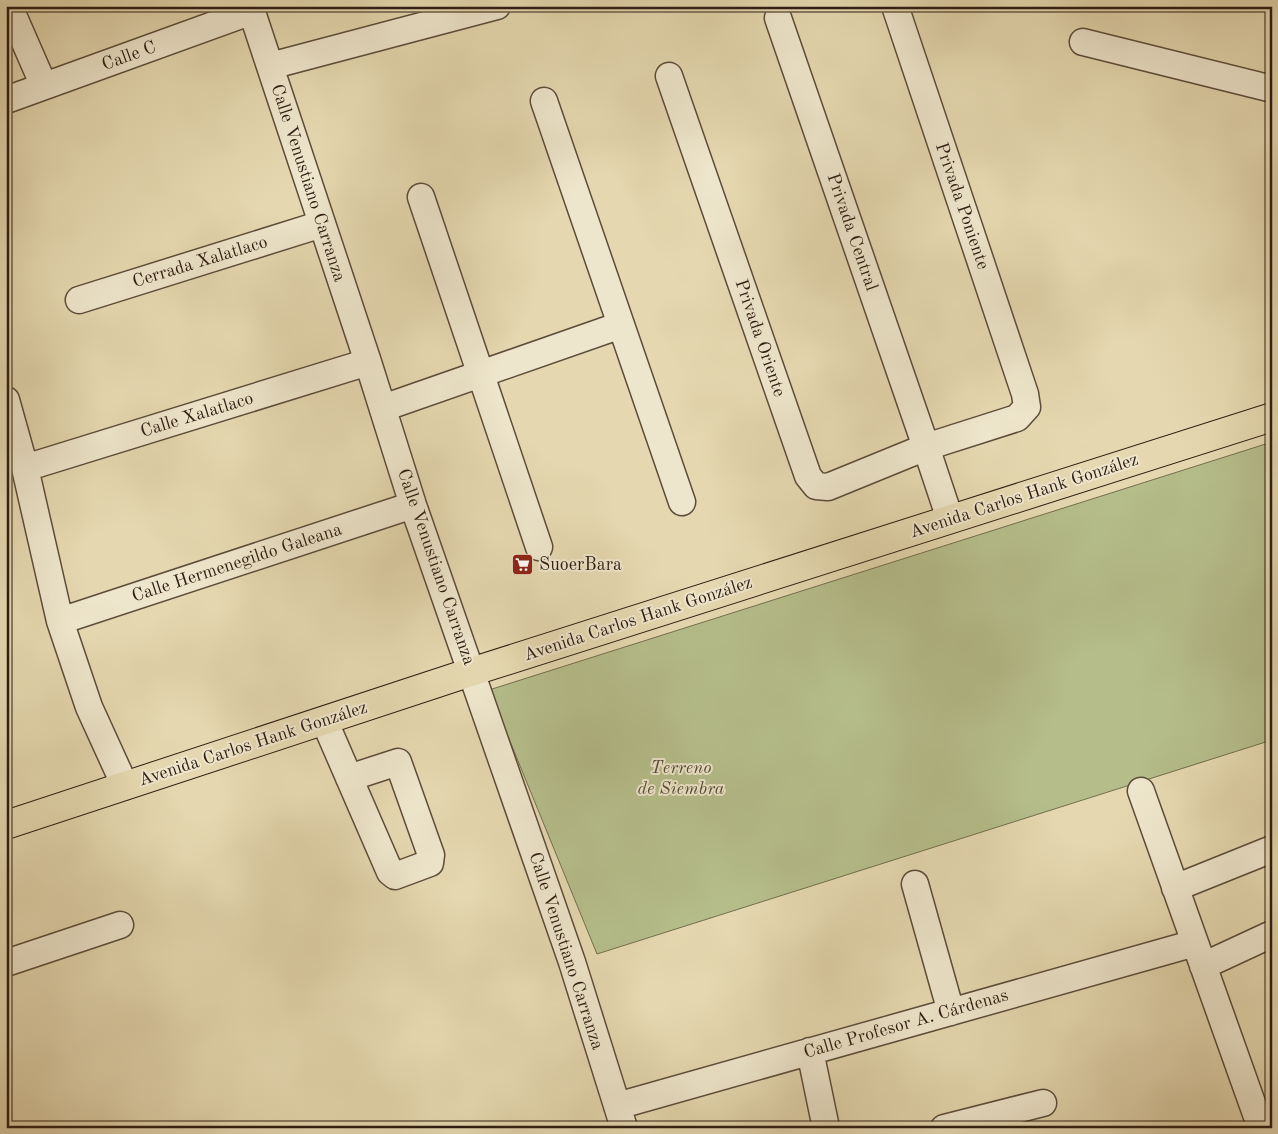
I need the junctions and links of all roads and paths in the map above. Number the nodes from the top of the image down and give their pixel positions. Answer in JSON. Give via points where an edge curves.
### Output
{"nodes":[{"id":1,"x":9,"y":6,"type":"edge"},
{"id":2,"x":497,"y":6,"type":"edge"},
{"id":3,"x":895,"y":6,"type":"edge"},
{"id":4,"x":251,"y":9,"type":"edge"},
{"id":5,"x":778,"y":18,"type":"dead end"},
{"id":6,"x":1083,"y":42,"type":"dead end"},
{"id":7,"x":270,"y":66,"type":"junction"},
{"id":8,"x":668,"y":76,"type":"dead end"},
{"id":9,"x":44,"y":86,"type":"junction"},
{"id":10,"x":1272,"y":89,"type":"edge"},
{"id":11,"x":6,"y":100,"type":"edge"},
{"id":12,"x":544,"y":101,"type":"dead end"},
{"id":13,"x":421,"y":197,"type":"dead end"},
{"id":14,"x":322,"y":224,"type":"junction"},
{"id":15,"x":79,"y":300,"type":"dead end"},
{"id":16,"x":621,"y":325,"type":"junction"},
{"id":17,"x":368,"y":362,"type":"junction"},
{"id":18,"x":480,"y":374,"type":"junction"},
{"id":19,"x":6,"y":400,"type":"edge"},
{"id":20,"x":383,"y":408,"type":"junction"},
{"id":21,"x":1272,"y":417,"type":"edge"},
{"id":22,"x":926,"y":447,"type":"junction"},
{"id":23,"x":26,"y":468,"type":"junction"},
{"id":24,"x":682,"y":502,"type":"dead end"},
{"id":25,"x":413,"y":505,"type":"junction"},
{"id":26,"x":950,"y":519,"type":"junction"},
{"id":27,"x":539,"y":547,"type":"dead end"},
{"id":28,"x":60,"y":621,"type":"junction"},
{"id":29,"x":471,"y":672,"type":"junction"},
{"id":30,"x":324,"y":720,"type":"junction"},
{"id":31,"x":349,"y":778,"type":"dead end"},
{"id":32,"x":125,"y":786,"type":"junction"},
{"id":33,"x":1140,"y":791,"type":"dead end"},
{"id":34,"x":6,"y":825,"type":"edge"},
{"id":35,"x":1272,"y":848,"type":"edge"},
{"id":36,"x":915,"y":884,"type":"dead end"},
{"id":37,"x":1175,"y":888,"type":"junction"},
{"id":38,"x":120,"y":925,"type":"dead end"},
{"id":39,"x":1272,"y":934,"type":"edge"},
{"id":40,"x":1199,"y":954,"type":"junction"},
{"id":41,"x":6,"y":963,"type":"edge"},
{"id":42,"x":951,"y":1012,"type":"junction"},
{"id":43,"x":810,"y":1051,"type":"junction"},
{"id":44,"x":1043,"y":1103,"type":"dead end"},
{"id":45,"x":621,"y":1117,"type":"edge"},
{"id":46,"x":826,"y":1128,"type":"edge"},
{"id":47,"x":944,"y":1128,"type":"edge"},
{"id":48,"x":1261,"y":1128,"type":"edge"}],
"edges":[{"from":1,"to":9,"type":"street"},
{"from":2,"to":7,"type":"street"},
{"from":3,"to":22,"type":"street","name":"Privada Poniente","via":[[1026,394],[1026,407],[1017,418]]},
{"from":4,"to":7,"type":"street","name":"Calle Venustiano Carranza"},
{"from":4,"to":9,"type":"street","name":"Calle C"},
{"from":5,"to":22,"type":"street","name":"Privada Central"},
{"from":6,"to":10,"type":"street"},
{"from":7,"to":14,"type":"street","name":"Calle Venustiano Carranza"},
{"from":8,"to":22,"type":"street","name":"Privada Oriente","via":[[808,476],[816,486],[828,487]]},
{"from":9,"to":11,"type":"street","name":"Calle C"},
{"from":12,"to":16,"type":"street"},
{"from":13,"to":18,"type":"street"},
{"from":14,"to":15,"type":"street","name":"Cerrada Xalatlaco"},
{"from":14,"to":17,"type":"street","name":"Calle Venustiano Carranza"},
{"from":16,"to":18,"type":"street"},
{"from":16,"to":24,"type":"street"},
{"from":17,"to":20,"type":"street","name":"Calle Venustiano Carranza"},
{"from":17,"to":23,"type":"street","name":"Calle Xalatlaco"},
{"from":18,"to":20,"type":"street"},
{"from":18,"to":27,"type":"street"},
{"from":19,"to":23,"type":"street"},
{"from":20,"to":25,"type":"street","name":"Calle Venustiano Carranza"},
{"from":21,"to":26,"type":"main road","name":"Avenida Carlos Hank González"},
{"from":22,"to":26,"type":"street","name":"Privada Central"},
{"from":23,"to":28,"type":"street"},
{"from":25,"to":28,"type":"street","name":"Calle Hermenegildo Galeana"},
{"from":25,"to":29,"type":"street","name":"Calle Venustiano Carranza"},
{"from":26,"to":29,"type":"main road","name":"Avenida Carlos Hank González"},
{"from":28,"to":32,"type":"street","via":[[89,707]]},
{"from":29,"to":30,"type":"main road","name":"Avenida Carlos Hank González"},
{"from":29,"to":45,"type":"street","name":"Calle Venustiano Carranza","via":[[572,962]]},
{"from":30,"to":31,"type":"street"},
{"from":30,"to":32,"type":"main road","name":"Avenida Carlos Hank González"},
{"from":32,"to":34,"type":"main road","name":"Avenida Carlos Hank González"},
{"from":33,"to":37,"type":"street"},
{"from":35,"to":37,"type":"street"},
{"from":36,"to":42,"type":"street"},
{"from":37,"to":40,"type":"street"},
{"from":38,"to":41,"type":"street"},
{"from":39,"to":40,"type":"street","name":"Calle Profesor A. Cárdenas"},
{"from":40,"to":42,"type":"street","name":"Calle Profesor A. Cárdenas"},
{"from":40,"to":48,"type":"street"},
{"from":42,"to":43,"type":"street","name":"Calle Profesor A. Cárdenas"},
{"from":43,"to":45,"type":"street","name":"Calle Profesor A. Cárdenas"},
{"from":43,"to":46,"type":"street"},
{"from":44,"to":47,"type":"street"}]}
